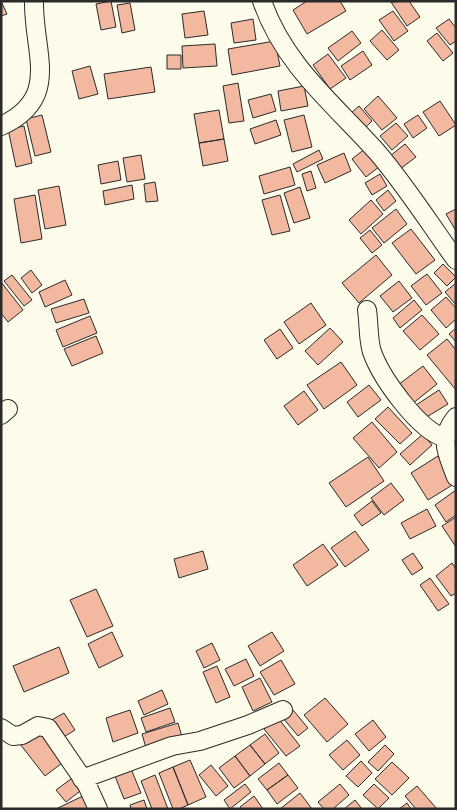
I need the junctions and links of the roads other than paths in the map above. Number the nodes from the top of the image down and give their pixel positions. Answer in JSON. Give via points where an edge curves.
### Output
{"nodes":[{"id":1,"x":34,"y":1,"type":"edge"},
{"id":2,"x":262,"y":1,"type":"edge"},
{"id":3,"x":1,"y":126,"type":"edge"},
{"id":4,"x":456,"y":260,"type":"edge"},
{"id":5,"x":367,"y":310,"type":"dead end"},
{"id":6,"x":456,"y":417,"type":"edge"},
{"id":7,"x":446,"y":438,"type":"junction"},
{"id":8,"x":456,"y":476,"type":"edge"},
{"id":9,"x":283,"y":710,"type":"dead end"},
{"id":10,"x":1,"y":728,"type":"edge"},
{"id":11,"x":82,"y":779,"type":"junction"},
{"id":12,"x":98,"y":809,"type":"edge"}],
"edges":[{"from":1,"to":3,"type":"street","via":[[40,89],[32,103]]},
{"from":2,"to":4,"type":"street","via":[[280,41],[297,67],[394,172]]},
{"from":5,"to":7,"type":"street","via":[[371,351],[384,378],[428,429]]},
{"from":6,"to":7,"type":"street","via":[[447,430]]},
{"from":7,"to":8,"type":"street","via":[[444,445]]},
{"from":9,"to":11,"type":"street","via":[[248,725],[200,741],[172,746]]},
{"from":10,"to":11,"type":"street","via":[[13,736],[38,726],[48,728]]},
{"from":11,"to":12,"type":"street"}]}
